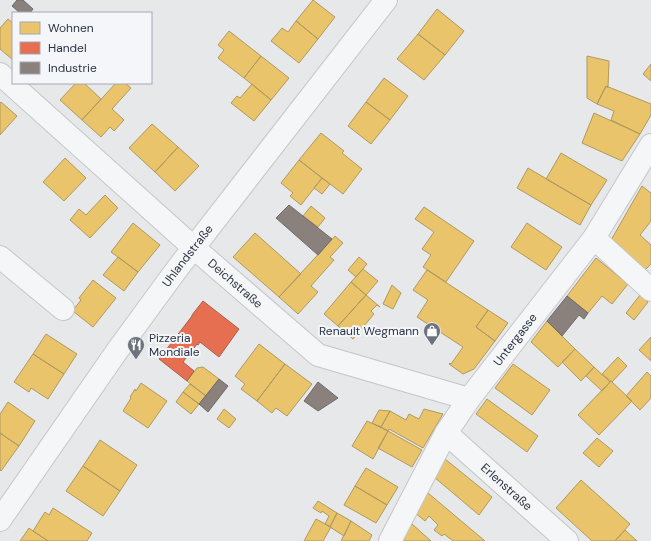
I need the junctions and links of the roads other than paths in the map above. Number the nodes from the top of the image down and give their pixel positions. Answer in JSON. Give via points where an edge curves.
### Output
{"nodes":[{"id":1,"x":386,"y":0,"type":"edge"},
{"id":2,"x":0,"y":74,"type":"edge"},
{"id":3,"x":651,"y":145,"type":"edge"},
{"id":4,"x":594,"y":238,"type":"junction"},
{"id":5,"x":193,"y":247,"type":"junction"},
{"id":6,"x":0,"y":258,"type":"edge"},
{"id":7,"x":651,"y":290,"type":"edge"},
{"id":8,"x":63,"y":309,"type":"dead end"},
{"id":9,"x":469,"y":399,"type":"junction"},
{"id":10,"x":446,"y":433,"type":"junction"},
{"id":11,"x":0,"y":520,"type":"edge"},
{"id":12,"x":390,"y":541,"type":"edge"},
{"id":13,"x":567,"y":541,"type":"edge"}],
"edges":[{"from":1,"to":5,"type":"street","name":"Uhlandstraße"},
{"from":2,"to":5,"type":"street","name":"Deichstraße"},
{"from":3,"to":4,"type":"street","name":"Untergasse"},
{"from":4,"to":7,"type":"street"},
{"from":4,"to":9,"type":"street","name":"Untergasse"},
{"from":5,"to":9,"type":"street","name":"Deichstraße","via":[[318,355]]},
{"from":5,"to":11,"type":"street","name":"Uhlandstraße","via":[[117,350]]},
{"from":6,"to":8,"type":"street"},
{"from":9,"to":10,"type":"street","name":"Untergasse"},
{"from":10,"to":12,"type":"street","name":"Untergasse"},
{"from":10,"to":13,"type":"street","name":"Erlenstraße"}]}
